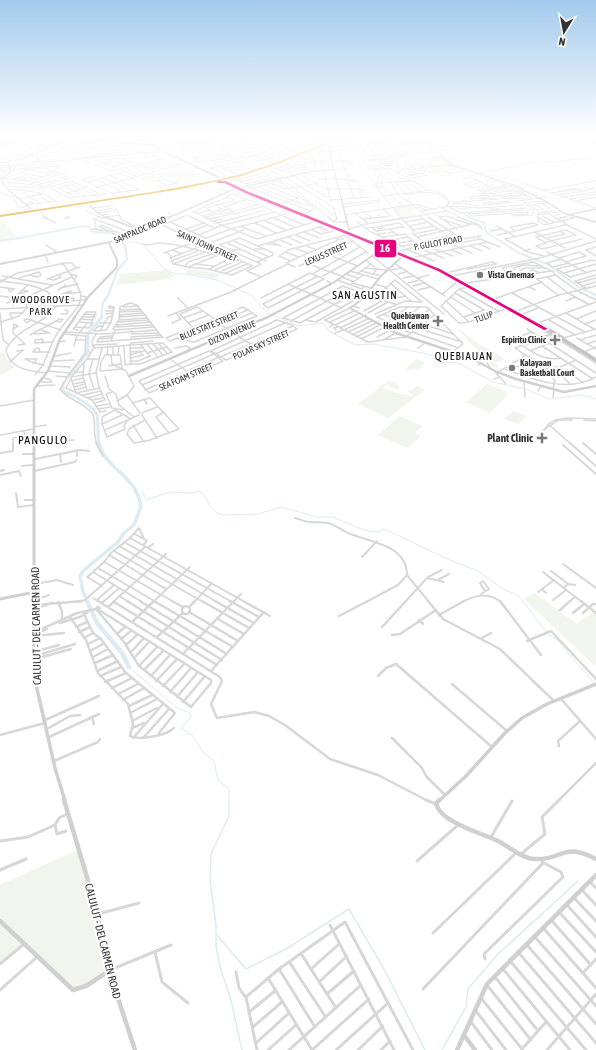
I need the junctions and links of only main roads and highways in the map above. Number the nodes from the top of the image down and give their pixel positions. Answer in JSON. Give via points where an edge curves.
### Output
{"nodes":[{"id":1,"x":190,"y":187,"type":"edge"},
{"id":2,"x":195,"y":187,"type":"edge"},
{"id":3,"x":239,"y":187,"type":"joint"},
{"id":4,"x":142,"y":196,"type":"junction"},
{"id":5,"x":88,"y":203,"type":"junction"},
{"id":6,"x":75,"y":204,"type":"junction"},
{"id":7,"x":279,"y":205,"type":"junction"},
{"id":8,"x":21,"y":212,"type":"junction"},
{"id":9,"x":303,"y":214,"type":"junction"},
{"id":10,"x":0,"y":216,"type":"edge"},
{"id":11,"x":340,"y":230,"type":"junction"},
{"id":12,"x":349,"y":233,"type":"junction"},
{"id":13,"x":500,"y":302,"type":"junction"},
{"id":14,"x":539,"y":325,"type":"junction"},
{"id":15,"x":596,"y":360,"type":"edge"}],
"edges":[{"from":1,"to":4,"type":"highway"},
{"from":2,"to":4,"type":"highway"},
{"from":3,"to":7,"type":"highway"},
{"from":3,"to":7,"type":"highway"},
{"from":4,"to":5,"type":"highway"},
{"from":4,"to":5,"type":"highway"},
{"from":5,"to":6,"type":"highway"},
{"from":6,"to":8,"type":"highway"},
{"from":6,"to":8,"type":"highway"},
{"from":7,"to":9,"type":"highway"},
{"from":8,"to":10,"type":"highway"},
{"from":9,"to":11,"type":"highway"},
{"from":9,"to":11,"type":"highway"},
{"from":11,"to":12,"type":"highway"},
{"from":11,"to":12,"type":"highway"},
{"from":12,"to":13,"type":"highway","via":[[447,273]]},
{"from":13,"to":14,"type":"highway"},
{"from":13,"to":14,"type":"highway"},
{"from":14,"to":15,"type":"highway"}]}
